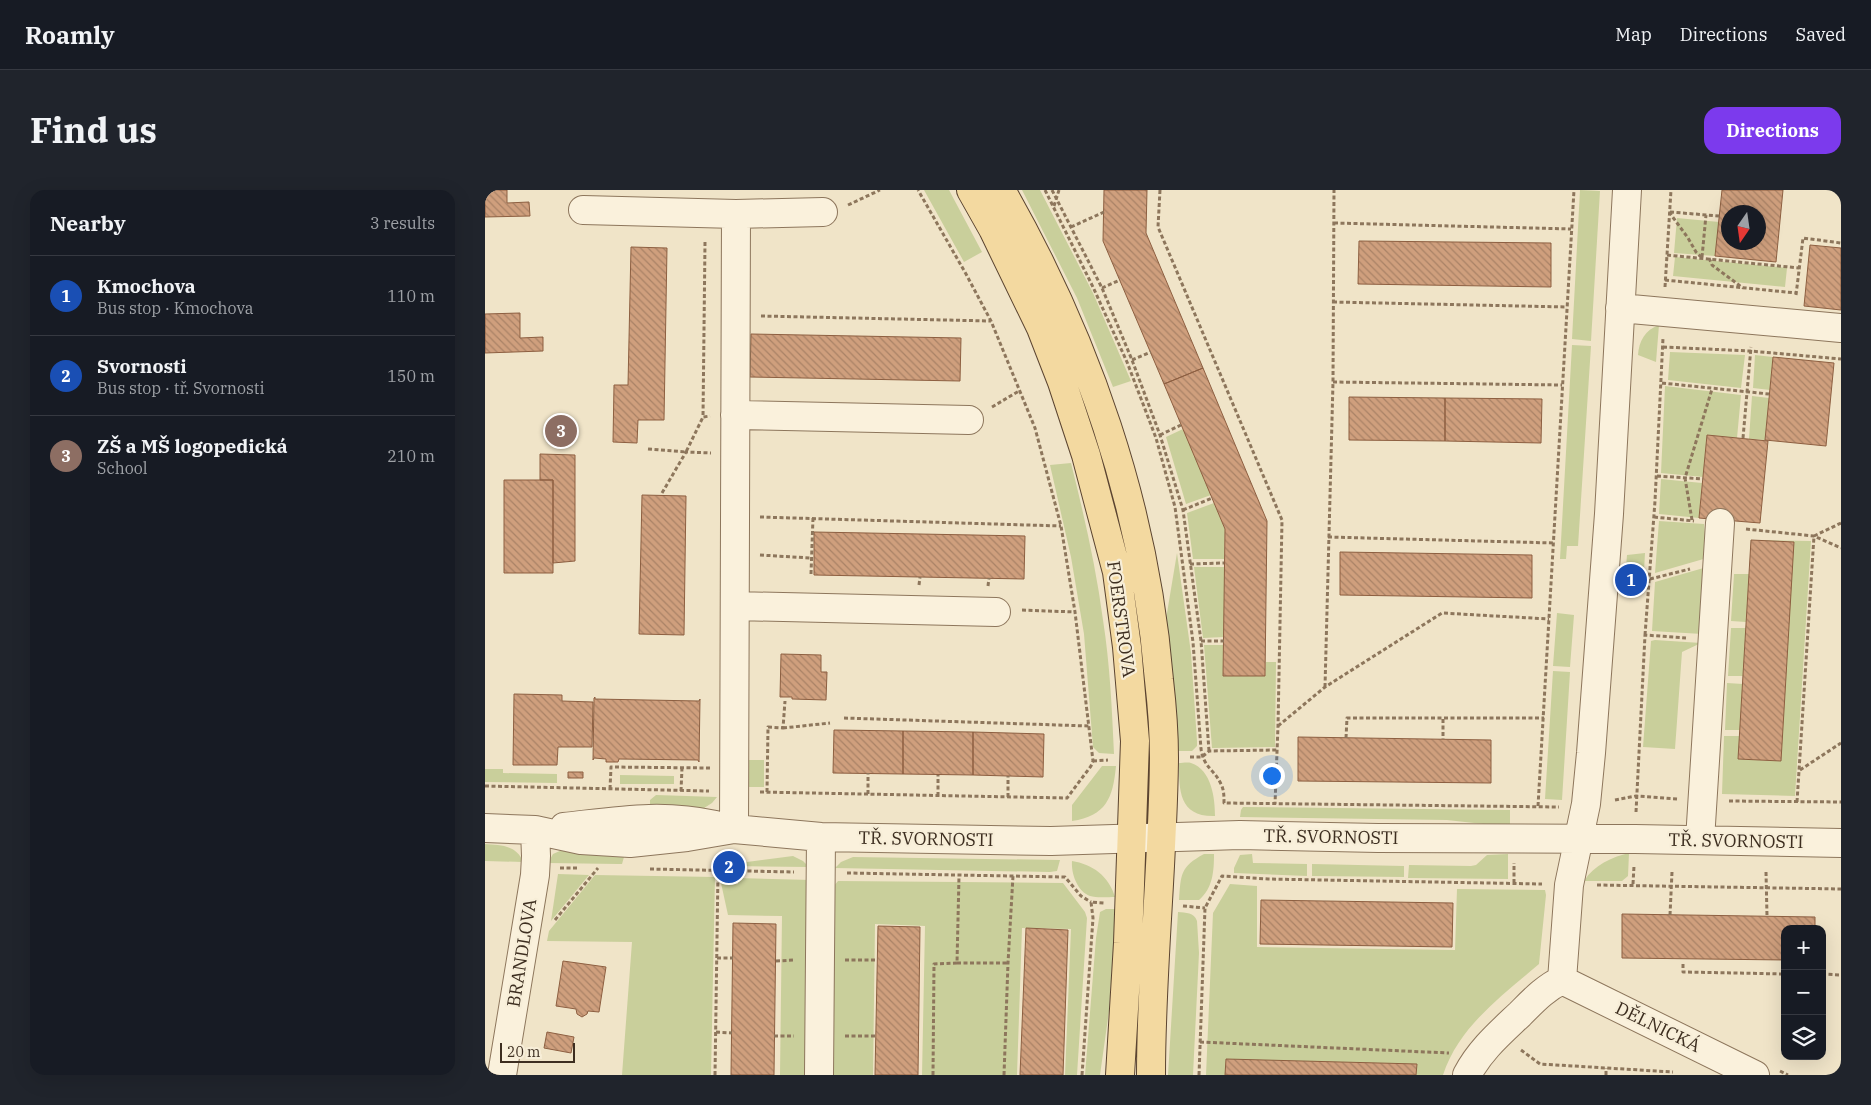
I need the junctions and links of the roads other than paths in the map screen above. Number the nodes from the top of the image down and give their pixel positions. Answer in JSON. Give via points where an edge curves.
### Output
{"nodes":[{"id":1,"x":971,"y":190,"type":"edge"},
{"id":2,"x":1001,"y":190,"type":"edge"},
{"id":3,"x":1627,"y":190,"type":"edge"},
{"id":4,"x":583,"y":210,"type":"dead end"},
{"id":5,"x":823,"y":212,"type":"road end"},
{"id":6,"x":736,"y":214,"type":"junction"},
{"id":7,"x":1620,"y":308,"type":"junction"},
{"id":8,"x":1841,"y":328,"type":"edge"},
{"id":9,"x":735,"y":415,"type":"junction"},
{"id":10,"x":969,"y":420,"type":"road end"},
{"id":11,"x":1720,"y":523,"type":"road end"},
{"id":12,"x":735,"y":606,"type":"junction"},
{"id":13,"x":1008,"y":611,"type":"road end"},
{"id":14,"x":485,"y":828,"type":"edge"},
{"id":15,"x":535,"y":830,"type":"junction"},
{"id":16,"x":733,"y":830,"type":"junction"},
{"id":17,"x":821,"y":837,"type":"junction"},
{"id":18,"x":1161,"y":837,"type":"junction"},
{"id":19,"x":1132,"y":838,"type":"junction"},
{"id":20,"x":1579,"y":839,"type":"junction"},
{"id":21,"x":1699,"y":840,"type":"junction"},
{"id":22,"x":1841,"y":843,"type":"edge"},
{"id":23,"x":1562,"y":980,"type":"junction"},
{"id":24,"x":1463,"y":1064,"type":"edge"},
{"id":25,"x":502,"y":1075,"type":"edge"},
{"id":26,"x":819,"y":1075,"type":"edge"},
{"id":27,"x":1120,"y":1075,"type":"edge"},
{"id":28,"x":1151,"y":1075,"type":"edge"},
{"id":29,"x":1755,"y":1075,"type":"edge"}],
"edges":[{"from":1,"to":19,"type":"main road","name":"FOERSTROVA","via":[[1041,328],[1062,382],[1087,455],[1117,572],[1135,740]]},
{"from":2,"to":18,"type":"main road","name":"FOERSTROVA","via":[[1043,271],[1084,364],[1111,436],[1132,512],[1145,571],[1158,661],[1164,758]]},
{"from":3,"to":7,"type":"street"},
{"from":4,"to":6,"type":"street"},
{"from":5,"to":6,"type":"street"},
{"from":6,"to":9,"type":"street"},
{"from":7,"to":8,"type":"street"},
{"from":7,"to":20,"type":"street","via":[[1591,753]]},
{"from":9,"to":10,"type":"street"},
{"from":9,"to":12,"type":"street"},
{"from":11,"to":21,"type":"street"},
{"from":12,"to":13,"type":"street"},
{"from":12,"to":16,"type":"street"},
{"from":14,"to":15,"type":"street","name":"TŘ. SVORNOSTI"},
{"from":15,"to":16,"type":"street","name":"TŘ. SVORNOSTI","via":[[581,840],[630,843]]},
{"from":15,"to":25,"type":"street","name":"BRANDLOVA","via":[[535,875]]},
{"from":16,"to":17,"type":"street","name":"TŘ. SVORNOSTI"},
{"from":17,"to":19,"type":"street","name":"TŘ. SVORNOSTI","via":[[1051,841]]},
{"from":17,"to":26,"type":"street"},
{"from":18,"to":19,"type":"street","name":"TŘ. SVORNOSTI"},
{"from":18,"to":20,"type":"street","name":"TŘ. SVORNOSTI"},
{"from":18,"to":28,"type":"main road","name":"FOERSTROVA"},
{"from":19,"to":27,"type":"main road","name":"FOERSTROVA"},
{"from":20,"to":21,"type":"street","name":"TŘ. SVORNOSTI"},
{"from":20,"to":23,"type":"street","via":[[1569,884]]},
{"from":21,"to":22,"type":"street","name":"TŘ. SVORNOSTI"},
{"from":23,"to":24,"type":"street","via":[[1543,992],[1481,1053]]},
{"from":23,"to":29,"type":"street","name":"DĚLNICKÁ"}]}
